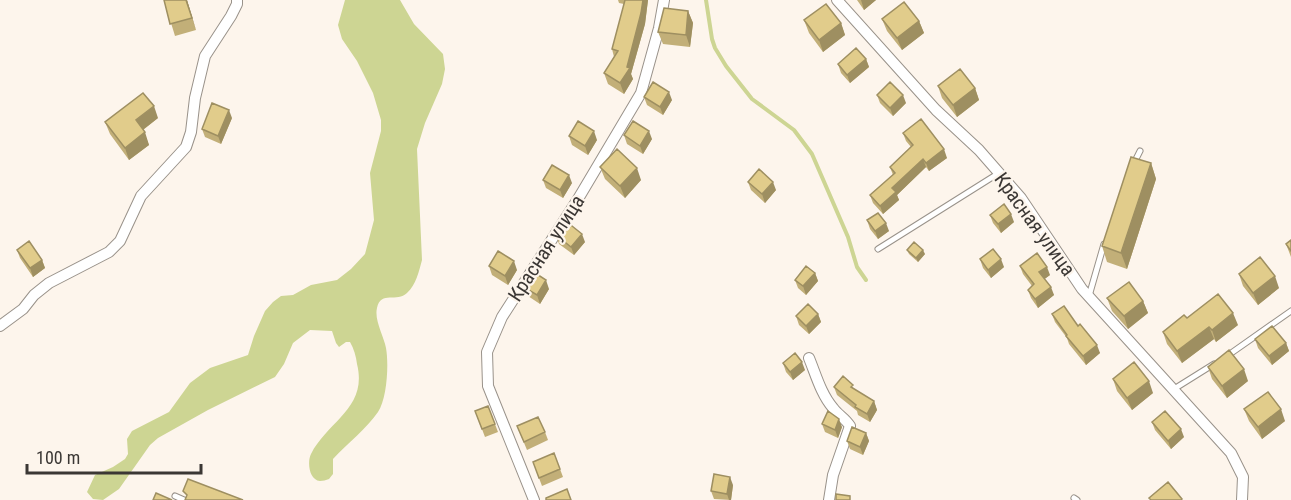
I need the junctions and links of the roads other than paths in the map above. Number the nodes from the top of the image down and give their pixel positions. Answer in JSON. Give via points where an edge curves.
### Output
{"nodes":[{"id":1,"x":237,"y":0,"type":"edge"},
{"id":2,"x":664,"y":0,"type":"edge"},
{"id":3,"x":837,"y":0,"type":"edge"},
{"id":4,"x":1140,"y":151,"type":"dead end"},
{"id":5,"x":1131,"y":170,"type":"edge"},
{"id":6,"x":999,"y":173,"type":"junction"},
{"id":7,"x":1107,"y":232,"type":"edge"},
{"id":8,"x":878,"y":249,"type":"dead end"},
{"id":9,"x":1089,"y":297,"type":"junction"},
{"id":10,"x":1291,"y":311,"type":"edge"},
{"id":11,"x":0,"y":326,"type":"edge"},
{"id":12,"x":809,"y":358,"type":"dead end"},
{"id":13,"x":1172,"y":390,"type":"junction"},
{"id":14,"x":175,"y":496,"type":"dead end"},
{"id":15,"x":184,"y":500,"type":"edge"},
{"id":16,"x":534,"y":500,"type":"edge"},
{"id":17,"x":829,"y":500,"type":"edge"},
{"id":18,"x":1242,"y":500,"type":"edge"}],
"edges":[{"from":1,"to":11,"type":"street","via":[[205,56],[186,147],[141,196],[120,241],[109,252],[49,283]]},
{"from":2,"to":16,"type":"street","name":"Красная улица","via":[[641,93],[502,317],[487,352],[488,386]]},
{"from":3,"to":6,"type":"street","name":"Красная улица"},
{"from":4,"to":5,"type":"lane"},
{"from":6,"to":8,"type":"lane"},
{"from":6,"to":9,"type":"street","name":"Красная улица","via":[[1021,198]]},
{"from":7,"to":9,"type":"lane"},
{"from":9,"to":13,"type":"street","name":"Красная улица"},
{"from":10,"to":13,"type":"lane","via":[[1238,350]]},
{"from":12,"to":17,"type":"street","via":[[834,410],[850,426],[833,474]]},
{"from":13,"to":18,"type":"street","name":"Красная улица","via":[[1231,453],[1243,477]]},
{"from":14,"to":15,"type":"lane"}]}
